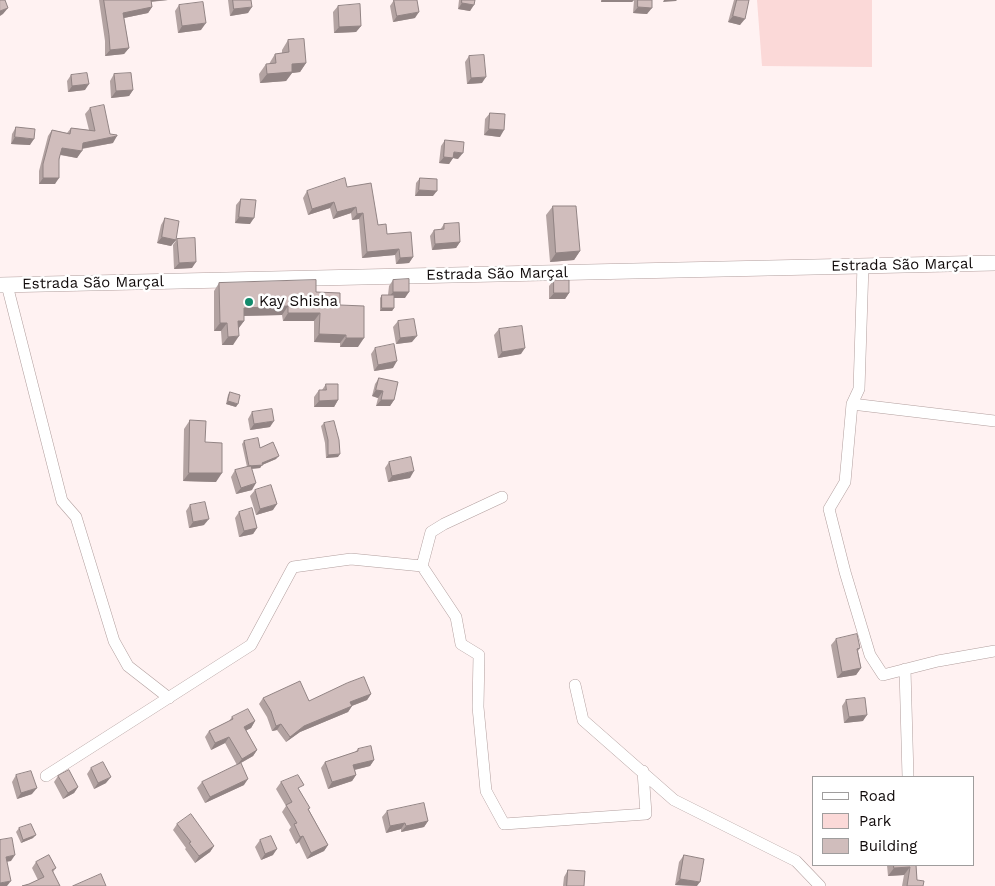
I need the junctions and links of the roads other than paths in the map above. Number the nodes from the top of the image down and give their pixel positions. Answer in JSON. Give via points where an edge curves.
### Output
{"nodes":[{"id":1,"x":995,"y":263,"type":"edge"},
{"id":2,"x":862,"y":265,"type":"junction"},
{"id":3,"x":3,"y":285,"type":"edge"},
{"id":4,"x":852,"y":404,"type":"junction"},
{"id":5,"x":995,"y":421,"type":"edge"},
{"id":6,"x":502,"y":497,"type":"dead end"},
{"id":7,"x":422,"y":566,"type":"junction"},
{"id":8,"x":995,"y":651,"type":"edge"},
{"id":9,"x":905,"y":669,"type":"junction"},
{"id":10,"x":575,"y":685,"type":"dead end"},
{"id":11,"x":169,"y":698,"type":"junction"},
{"id":12,"x":643,"y":771,"type":"junction"},
{"id":13,"x":46,"y":776,"type":"dead end"},
{"id":14,"x":908,"y":776,"type":"edge"},
{"id":15,"x":820,"y":886,"type":"edge"}],
"edges":[{"from":1,"to":2,"type":"street","name":"Estrada São Marçal"},
{"from":2,"to":3,"type":"street","name":"Estrada São Marçal"},
{"from":2,"to":4,"type":"street","via":[[859,389]]},
{"from":3,"to":11,"type":"street","via":[[62,501],[76,517],[114,640],[128,666]]},
{"from":4,"to":5,"type":"street"},
{"from":4,"to":9,"type":"street","via":[[845,482],[829,509],[870,655],[883,675]]},
{"from":6,"to":7,"type":"street","via":[[431,532]]},
{"from":7,"to":11,"type":"street","via":[[351,559],[293,567],[251,645]]},
{"from":7,"to":12,"type":"street","via":[[456,617],[461,644],[479,655],[478,707],[486,791],[504,824],[646,814]]},
{"from":8,"to":9,"type":"street"},
{"from":9,"to":14,"type":"street"},
{"from":10,"to":12,"type":"street","via":[[583,720]]},
{"from":11,"to":13,"type":"street"},
{"from":12,"to":15,"type":"street","via":[[674,800],[796,861]]}]}
